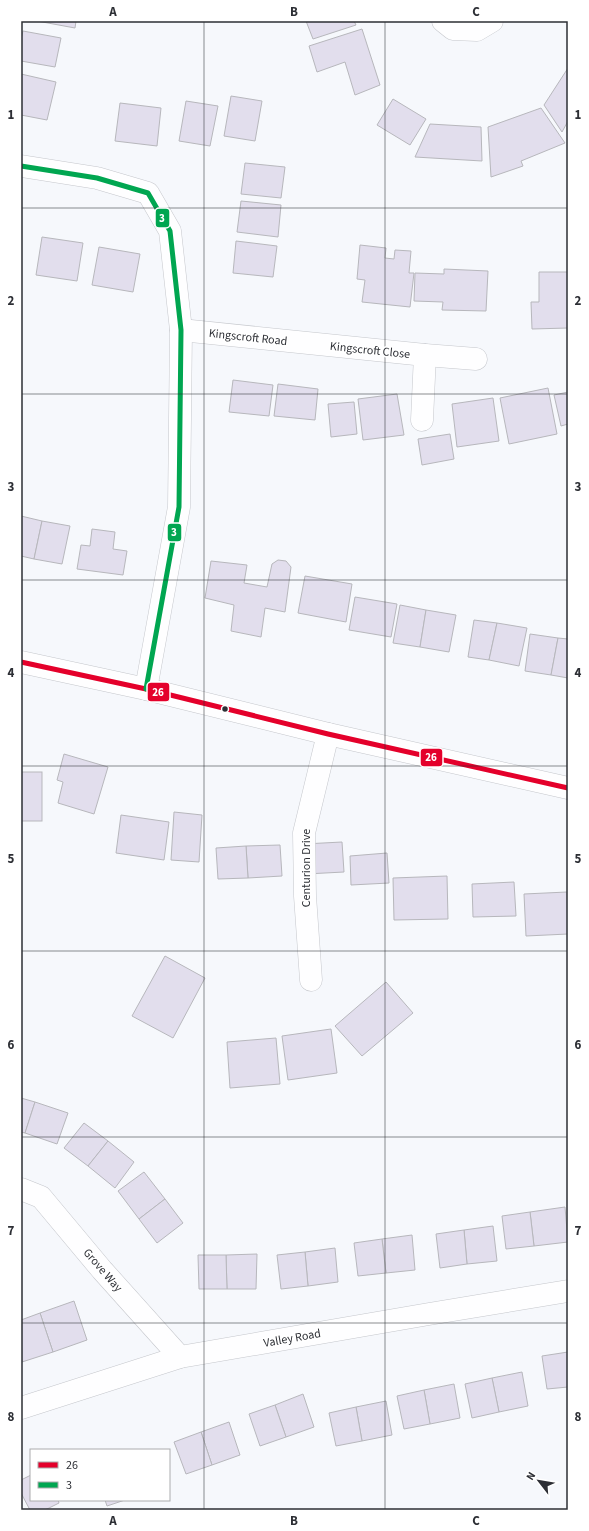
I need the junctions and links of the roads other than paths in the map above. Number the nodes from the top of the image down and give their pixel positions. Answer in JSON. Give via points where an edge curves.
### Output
{"nodes":[{"id":1,"x":443,"y":21,"type":"edge"},
{"id":2,"x":492,"y":21,"type":"edge"},
{"id":3,"x":21,"y":166,"type":"edge"},
{"id":4,"x":181,"y":330,"type":"junction"},
{"id":5,"x":315,"y":344,"type":"joint"},
{"id":6,"x":425,"y":355,"type":"junction"},
{"id":7,"x":476,"y":359,"type":"dead end"},
{"id":8,"x":422,"y":420,"type":"dead end"},
{"id":9,"x":21,"y":662,"type":"edge"},
{"id":10,"x":146,"y":688,"type":"junction"},
{"id":11,"x":328,"y":734,"type":"junction"},
{"id":12,"x":568,"y":788,"type":"edge"},
{"id":13,"x":311,"y":980,"type":"dead end"},
{"id":14,"x":21,"y":1189,"type":"edge"},
{"id":15,"x":568,"y":1291,"type":"edge"},
{"id":16,"x":180,"y":1358,"type":"junction"},
{"id":17,"x":21,"y":1408,"type":"edge"}],
"edges":[{"from":1,"to":2,"type":"main road","via":[[453,29],[477,30]]},
{"from":3,"to":4,"type":"main road","via":[[97,178],[148,193],[170,231]]},
{"from":4,"to":5,"type":"main road","name":"Kingscroft Road"},
{"from":4,"to":10,"type":"main road","via":[[178,507]]},
{"from":5,"to":6,"type":"main road","name":"Kingscroft Close"},
{"from":6,"to":7,"type":"main road","name":"Kingscroft Close"},
{"from":6,"to":8,"type":"main road","name":"Kingscroft Close"},
{"from":9,"to":10,"type":"main road"},
{"from":10,"to":11,"type":"main road"},
{"from":11,"to":12,"type":"main road"},
{"from":11,"to":13,"type":"main road","name":"Centurion Drive","via":[[304,833]]},
{"from":14,"to":16,"type":"main road","name":"Grove Way","via":[[41,1197]]},
{"from":15,"to":16,"type":"main road","name":"Valley Road"},
{"from":16,"to":17,"type":"main road","name":"Valley Road"}]}
